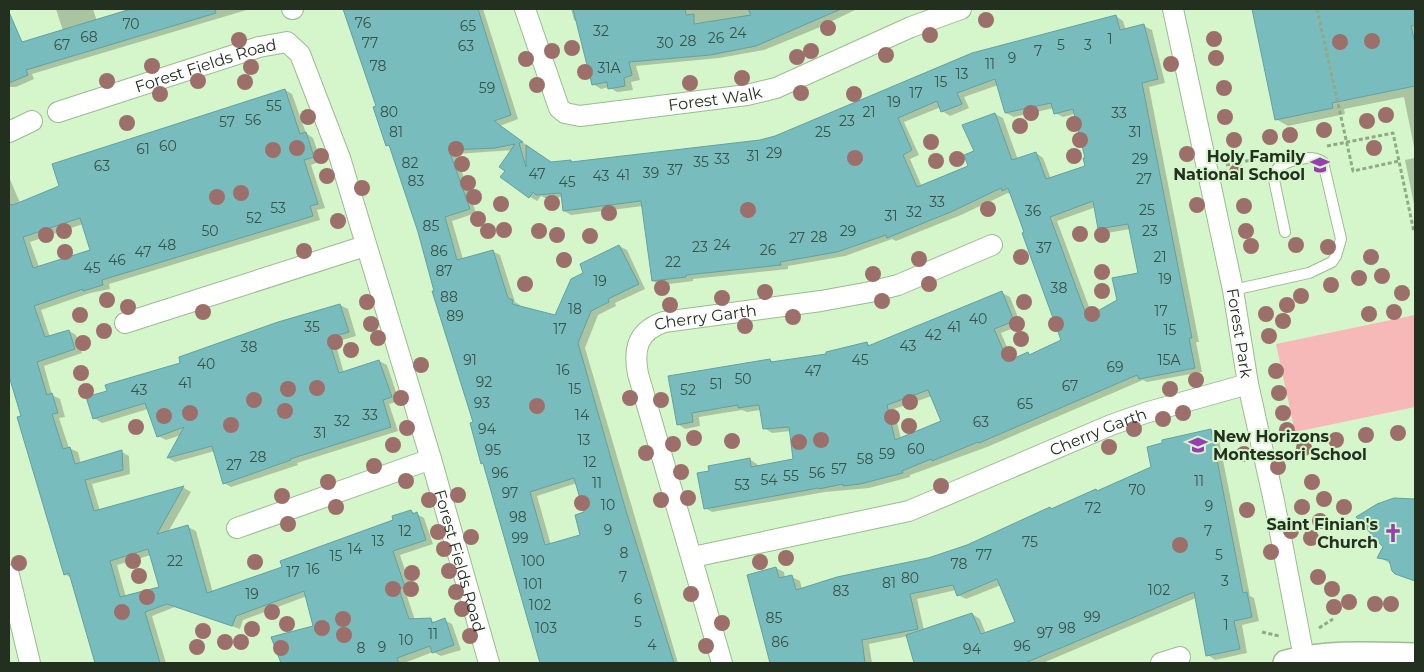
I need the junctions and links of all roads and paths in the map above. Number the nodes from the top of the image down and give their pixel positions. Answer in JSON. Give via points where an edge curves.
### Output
{"nodes":[{"id":1,"x":525,"y":9,"type":"edge"},
{"id":2,"x":961,"y":9,"type":"edge"},
{"id":3,"x":1173,"y":9,"type":"edge"},
{"id":4,"x":1317,"y":9,"type":"edge"},
{"id":5,"x":58,"y":112,"type":"dead end"},
{"id":6,"x":32,"y":121,"type":"dead end"},
{"id":7,"x":9,"y":132,"type":"edge"},
{"id":8,"x":1347,"y":142,"type":"junction"},
{"id":9,"x":1318,"y":148,"type":"dead end"},
{"id":10,"x":1271,"y":157,"type":"dead end"},
{"id":11,"x":1399,"y":161,"type":"junction"},
{"id":12,"x":1223,"y":166,"type":"dead end"},
{"id":13,"x":1285,"y":232,"type":"dead end"},
{"id":14,"x":1414,"y":232,"type":"dead end"},
{"id":15,"x":365,"y":246,"type":"junction"},
{"id":16,"x":992,"y":246,"type":"dead end"},
{"id":17,"x":1233,"y":290,"type":"junction"},
{"id":18,"x":125,"y":323,"type":"dead end"},
{"id":19,"x":1248,"y":384,"type":"junction"},
{"id":20,"x":431,"y":459,"type":"junction"},
{"id":21,"x":238,"y":528,"type":"dead end"},
{"id":22,"x":693,"y":558,"type":"junction"},
{"id":23,"x":9,"y":575,"type":"edge"},
{"id":24,"x":1415,"y":656,"type":"edge"},
{"id":25,"x":1180,"y":657,"type":"dead end"},
{"id":26,"x":1295,"y":661,"type":"edge"},
{"id":27,"x":30,"y":663,"type":"edge"},
{"id":28,"x":489,"y":663,"type":"edge"},
{"id":29,"x":722,"y":663,"type":"edge"},
{"id":30,"x":1160,"y":663,"type":"edge"}],
"edges":[{"from":1,"to":2,"type":"street","name":"Forest Walk","via":[[559,108],[580,116],[747,95],[776,88],[911,27]]},
{"from":3,"to":17,"type":"street","name":"Forest Park"},
{"from":4,"to":8,"type":"path"},
{"from":5,"to":15,"type":"street","name":"Forest Fields Road","via":[[259,47],[287,42],[306,64],[340,158]]},
{"from":6,"to":7,"type":"street"},
{"from":8,"to":9,"type":"path"},
{"from":8,"to":11,"type":"path","via":[[1393,133]]},
{"from":8,"to":11,"type":"path","via":[[1353,171]]},
{"from":10,"to":12,"type":"path"},
{"from":11,"to":14,"type":"path"},
{"from":13,"to":17,"type":"lane","via":[[1273,175],[1281,165],[1319,159],[1323,162],[1341,239],[1336,256],[1332,262],[1309,273]]},
{"from":15,"to":18,"type":"street"},
{"from":15,"to":20,"type":"street","name":"Forest Fields Road"},
{"from":16,"to":22,"type":"street","name":"Cherry Garth","via":[[892,286],[821,301],[664,322],[642,336],[637,350],[638,374]]},
{"from":17,"to":19,"type":"street","name":"Forest Park"},
{"from":19,"to":22,"type":"street","name":"Cherry Garth","via":[[1111,425],[909,511]]},
{"from":19,"to":26,"type":"street","name":"Forest Park","via":[[1274,501]]},
{"from":20,"to":21,"type":"street"},
{"from":20,"to":28,"type":"street","name":"Forest Fields Road"},
{"from":22,"to":29,"type":"street","name":"Cherry Garth"},
{"from":23,"to":27,"type":"street"},
{"from":24,"to":26,"type":"street","via":[[1353,655]]},
{"from":25,"to":30,"type":"street"}]}
